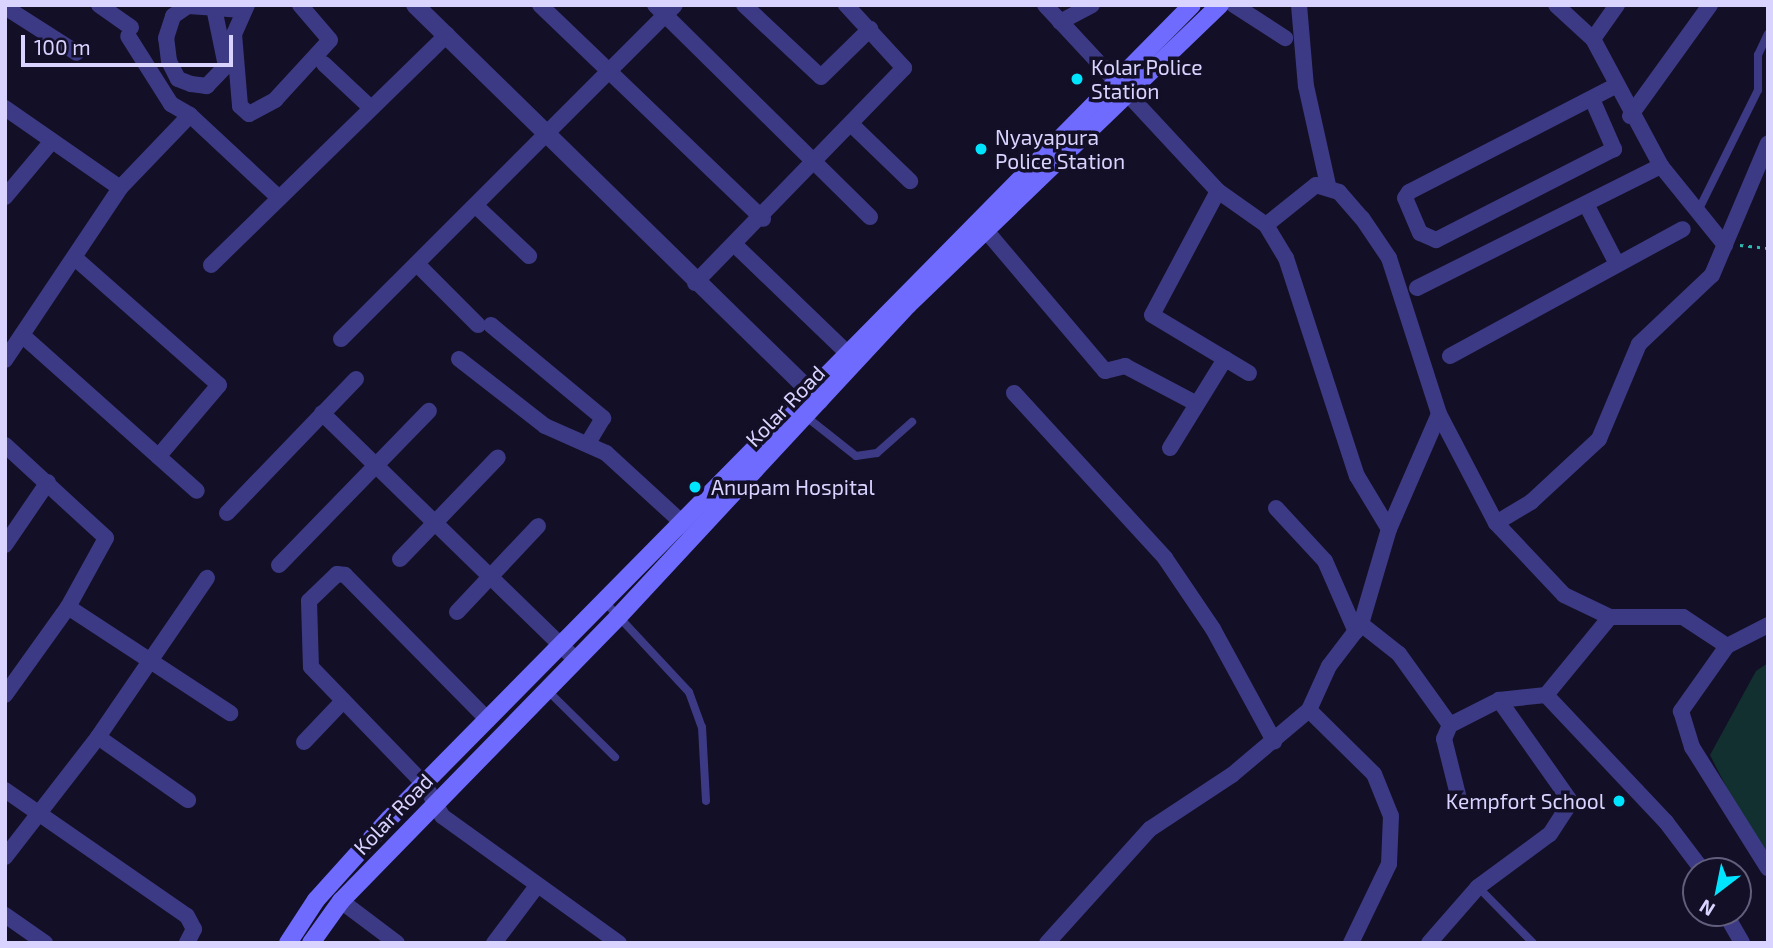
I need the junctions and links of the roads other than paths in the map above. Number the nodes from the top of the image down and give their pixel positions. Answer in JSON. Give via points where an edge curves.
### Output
{"nodes":[{"id":1,"x":99,"y":5,"type":"edge"},
{"id":2,"x":300,"y":5,"type":"edge"},
{"id":3,"x":415,"y":5,"type":"edge"},
{"id":4,"x":540,"y":5,"type":"edge"},
{"id":5,"x":744,"y":5,"type":"edge"},
{"id":6,"x":846,"y":5,"type":"edge"},
{"id":7,"x":1045,"y":5,"type":"edge"},
{"id":8,"x":1092,"y":5,"type":"edge"},
{"id":9,"x":1192,"y":5,"type":"edge"},
{"id":10,"x":1220,"y":5,"type":"edge"},
{"id":11,"x":1234,"y":5,"type":"edge"},
{"id":12,"x":1299,"y":5,"type":"edge"},
{"id":13,"x":1556,"y":5,"type":"edge"},
{"id":14,"x":1617,"y":5,"type":"edge"},
{"id":15,"x":1710,"y":5,"type":"edge"},
{"id":16,"x":5,"y":7,"type":"edge"},
{"id":17,"x":244,"y":7,"type":"edge"},
{"id":18,"x":214,"y":8,"type":"junction"},
{"id":19,"x":665,"y":9,"type":"edge"},
{"id":20,"x":1059,"y":22,"type":"junction"},
{"id":21,"x":870,"y":29,"type":"junction"},
{"id":22,"x":1768,"y":34,"type":"edge"},
{"id":23,"x":447,"y":35,"type":"junction"},
{"id":24,"x":1285,"y":38,"type":"dead end"},
{"id":25,"x":1593,"y":39,"type":"junction"},
{"id":26,"x":76,"y":53,"type":"dead end"},
{"id":27,"x":324,"y":64,"type":"dead end"},
{"id":28,"x":609,"y":72,"type":"junction"},
{"id":29,"x":1113,"y":84,"type":"junction"},
{"id":30,"x":1615,"y":86,"type":"junction"},
{"id":31,"x":1125,"y":98,"type":"junction"},
{"id":32,"x":1592,"y":99,"type":"junction"},
{"id":33,"x":5,"y":108,"type":"edge"},
{"id":34,"x":370,"y":108,"type":"junction"},
{"id":35,"x":190,"y":115,"type":"junction"},
{"id":36,"x":1630,"y":116,"type":"junction"},
{"id":37,"x":852,"y":125,"type":"junction"},
{"id":38,"x":546,"y":133,"type":"junction"},
{"id":39,"x":52,"y":141,"type":"junction"},
{"id":40,"x":1768,"y":144,"type":"edge"},
{"id":41,"x":817,"y":160,"type":"junction"},
{"id":42,"x":1661,"y":166,"type":"junction"},
{"id":43,"x":910,"y":181,"type":"dead end"},
{"id":44,"x":1328,"y":185,"type":"junction"},
{"id":45,"x":120,"y":188,"type":"junction"},
{"id":46,"x":1218,"y":191,"type":"junction"},
{"id":47,"x":5,"y":197,"type":"edge"},
{"id":48,"x":279,"y":198,"type":"junction"},
{"id":49,"x":1006,"y":202,"type":"junction"},
{"id":50,"x":1586,"y":204,"type":"junction"},
{"id":51,"x":475,"y":206,"type":"junction"},
{"id":52,"x":1698,"y":211,"type":"junction"},
{"id":53,"x":870,"y":217,"type":"dead end"},
{"id":54,"x":763,"y":219,"type":"junction"},
{"id":55,"x":1266,"y":225,"type":"junction"},
{"id":56,"x":1684,"y":229,"type":"dead end"},
{"id":57,"x":988,"y":233,"type":"junction"},
{"id":58,"x":734,"y":244,"type":"junction"},
{"id":59,"x":1725,"y":245,"type":"junction"},
{"id":60,"x":529,"y":256,"type":"dead end"},
{"id":61,"x":75,"y":258,"type":"junction"},
{"id":62,"x":1617,"y":264,"type":"junction"},
{"id":63,"x":211,"y":265,"type":"dead end"},
{"id":64,"x":418,"y":265,"type":"junction"},
{"id":65,"x":695,"y":283,"type":"junction"},
{"id":66,"x":1418,"y":288,"type":"dead end"},
{"id":67,"x":22,"y":335,"type":"junction"},
{"id":68,"x":341,"y":338,"type":"dead end"},
{"id":69,"x":845,"y":351,"type":"junction"},
{"id":70,"x":1450,"y":356,"type":"dead end"},
{"id":71,"x":459,"y":359,"type":"dead end"},
{"id":72,"x":1225,"y":359,"type":"junction"},
{"id":73,"x":5,"y":360,"type":"edge"},
{"id":74,"x":1249,"y":373,"type":"dead end"},
{"id":75,"x":356,"y":379,"type":"dead end"},
{"id":76,"x":1014,"y":393,"type":"dead end"},
{"id":77,"x":814,"y":396,"type":"junction"},
{"id":78,"x":1198,"y":404,"type":"junction"},
{"id":79,"x":429,"y":411,"type":"dead end"},
{"id":80,"x":799,"y":411,"type":"junction"},
{"id":81,"x":322,"y":413,"type":"junction"},
{"id":82,"x":1439,"y":414,"type":"junction"},
{"id":83,"x":912,"y":422,"type":"dead end"},
{"id":84,"x":587,"y":443,"type":"junction"},
{"id":85,"x":5,"y":445,"type":"edge"},
{"id":86,"x":1170,"y":448,"type":"dead end"},
{"id":87,"x":158,"y":457,"type":"junction"},
{"id":88,"x":498,"y":457,"type":"dead end"},
{"id":89,"x":376,"y":465,"type":"junction"},
{"id":90,"x":48,"y":482,"type":"junction"},
{"id":91,"x":197,"y":491,"type":"dead end"},
{"id":92,"x":1276,"y":508,"type":"dead end"},
{"id":93,"x":227,"y":513,"type":"dead end"},
{"id":94,"x":434,"y":523,"type":"junction"},
{"id":95,"x":1496,"y":523,"type":"junction"},
{"id":96,"x":538,"y":526,"type":"dead end"},
{"id":97,"x":689,"y":529,"type":"junction"},
{"id":98,"x":1389,"y":529,"type":"junction"},
{"id":99,"x":5,"y":545,"type":"edge"},
{"id":100,"x":400,"y":559,"type":"dead end"},
{"id":101,"x":279,"y":565,"type":"dead end"},
{"id":102,"x":491,"y":577,"type":"junction"},
{"id":103,"x":207,"y":578,"type":"dead end"},
{"id":104,"x":605,"y":602,"type":"junction"},
{"id":105,"x":68,"y":607,"type":"junction"},
{"id":106,"x":457,"y":612,"type":"dead end"},
{"id":107,"x":619,"y":617,"type":"junction"},
{"id":108,"x":1610,"y":617,"type":"junction"},
{"id":109,"x":1768,"y":625,"type":"edge"},
{"id":110,"x":1358,"y":628,"type":"junction"},
{"id":111,"x":562,"y":646,"type":"junction"},
{"id":112,"x":1727,"y":646,"type":"junction"},
{"id":113,"x":576,"y":660,"type":"junction"},
{"id":114,"x":149,"y":661,"type":"junction"},
{"id":115,"x":546,"y":689,"type":"junction"},
{"id":116,"x":5,"y":695,"type":"edge"},
{"id":117,"x":1546,"y":695,"type":"junction"},
{"id":118,"x":1499,"y":700,"type":"junction"},
{"id":119,"x":344,"y":701,"type":"junction"},
{"id":120,"x":1309,"y":710,"type":"junction"},
{"id":121,"x":230,"y":713,"type":"dead end"},
{"id":122,"x":488,"y":720,"type":"junction"},
{"id":123,"x":1450,"y":725,"type":"junction"},
{"id":124,"x":98,"y":737,"type":"junction"},
{"id":125,"x":1274,"y":741,"type":"junction"},
{"id":126,"x":304,"y":742,"type":"dead end"},
{"id":127,"x":615,"y":757,"type":"dead end"},
{"id":128,"x":425,"y":785,"type":"junction"},
{"id":129,"x":5,"y":790,"type":"edge"},
{"id":130,"x":188,"y":800,"type":"dead end"},
{"id":131,"x":706,"y":801,"type":"dead end"},
{"id":132,"x":1460,"y":803,"type":"dead end"},
{"id":133,"x":433,"y":805,"type":"junction"},
{"id":134,"x":39,"y":815,"type":"junction"},
{"id":135,"x":5,"y":857,"type":"edge"},
{"id":136,"x":1692,"y":857,"type":"edge"},
{"id":137,"x":1768,"y":868,"type":"edge"},
{"id":138,"x":537,"y":886,"type":"junction"},
{"id":139,"x":1478,"y":887,"type":"junction"},
{"id":140,"x":341,"y":901,"type":"junction"},
{"id":141,"x":5,"y":915,"type":"edge"},
{"id":142,"x":1733,"y":927,"type":"edge"},
{"id":143,"x":610,"y":940,"type":"edge"},
{"id":144,"x":45,"y":943,"type":"edge"},
{"id":145,"x":187,"y":943,"type":"edge"},
{"id":146,"x":288,"y":943,"type":"edge"},
{"id":147,"x":312,"y":943,"type":"edge"},
{"id":148,"x":397,"y":943,"type":"edge"},
{"id":149,"x":494,"y":943,"type":"edge"},
{"id":150,"x":1047,"y":943,"type":"edge"},
{"id":151,"x":1351,"y":943,"type":"edge"},
{"id":152,"x":1429,"y":943,"type":"edge"},
{"id":153,"x":1533,"y":943,"type":"edge"},
{"id":154,"x":1742,"y":943,"type":"edge"}],
"edges":[{"from":1,"to":35,"type":"street","via":[[130,32],[171,104]]},
{"from":2,"to":17,"type":"street","via":[[330,40],[275,100],[249,114],[240,106],[234,34]]},
{"from":3,"to":23,"type":"street"},
{"from":4,"to":28,"type":"street"},
{"from":5,"to":21,"type":"street","via":[[821,76]]},
{"from":6,"to":21,"type":"street"},
{"from":7,"to":20,"type":"street"},
{"from":8,"to":20,"type":"street"},
{"from":9,"to":29,"type":"main road","name":"Kolar Road"},
{"from":10,"to":31,"type":"main road","name":"Kolar Road"},
{"from":11,"to":24,"type":"street"},
{"from":12,"to":44,"type":"street","via":[[1306,86]]},
{"from":13,"to":25,"type":"street"},
{"from":14,"to":25,"type":"street"},
{"from":15,"to":36,"type":"street"},
{"from":16,"to":26,"type":"street"},
{"from":17,"to":18,"type":"street"},
{"from":18,"to":18,"type":"street","via":[[188,6],[173,16],[166,38],[178,79],[207,86],[226,66]]},
{"from":19,"to":28,"type":"street"},
{"from":19,"to":41,"type":"street"},
{"from":20,"to":29,"type":"street"},
{"from":21,"to":37,"type":"street","via":[[904,68]]},
{"from":22,"to":52,"type":"lane","via":[[1758,55],[1758,90]]},
{"from":23,"to":34,"type":"street"},
{"from":23,"to":38,"type":"street"},
{"from":25,"to":30,"type":"street"},
{"from":27,"to":34,"type":"street"},
{"from":28,"to":38,"type":"street"},
{"from":28,"to":54,"type":"street"},
{"from":29,"to":31,"type":"street"},
{"from":29,"to":49,"type":"main road","name":"Kolar Road"},
{"from":30,"to":32,"type":"street"},
{"from":30,"to":36,"type":"street"},
{"from":31,"to":46,"type":"street"},
{"from":31,"to":49,"type":"main road","name":"Kolar Road"},
{"from":32,"to":32,"type":"street","via":[[1614,149],[1436,240],[1420,233],[1405,198],[1409,192]]},
{"from":33,"to":39,"type":"street"},
{"from":34,"to":48,"type":"street"},
{"from":35,"to":45,"type":"street"},
{"from":35,"to":48,"type":"street"},
{"from":36,"to":42,"type":"street"},
{"from":37,"to":41,"type":"street"},
{"from":37,"to":43,"type":"street"},
{"from":38,"to":51,"type":"street"},
{"from":38,"to":65,"type":"street"},
{"from":39,"to":45,"type":"street"},
{"from":39,"to":47,"type":"street"},
{"from":40,"to":59,"type":"street"},
{"from":41,"to":53,"type":"street"},
{"from":41,"to":54,"type":"street"},
{"from":42,"to":50,"type":"street"},
{"from":42,"to":52,"type":"street"},
{"from":44,"to":55,"type":"street","via":[[1316,185]]},
{"from":44,"to":82,"type":"street","via":[[1390,258]]},
{"from":45,"to":61,"type":"street"},
{"from":46,"to":55,"type":"street"},
{"from":46,"to":72,"type":"street","via":[[1152,314]]},
{"from":48,"to":63,"type":"street"},
{"from":49,"to":57,"type":"main road","name":"Kolar Road"},
{"from":49,"to":69,"type":"main road","name":"Kolar Road"},
{"from":50,"to":62,"type":"street"},
{"from":50,"to":66,"type":"street"},
{"from":51,"to":60,"type":"street"},
{"from":51,"to":64,"type":"street"},
{"from":52,"to":59,"type":"street"},
{"from":54,"to":58,"type":"street"},
{"from":55,"to":98,"type":"street","via":[[1286,258],[1357,476]]},
{"from":56,"to":62,"type":"street"},
{"from":57,"to":77,"type":"main road","name":"Kolar Road"},
{"from":57,"to":78,"type":"street","via":[[1105,371],[1125,366]]},
{"from":58,"to":65,"type":"street"},
{"from":58,"to":69,"type":"street"},
{"from":59,"to":95,"type":"street","via":[[1701,290],[1639,344],[1599,439],[1531,502]]},
{"from":61,"to":67,"type":"street"},
{"from":61,"to":87,"type":"street","via":[[219,385]]},
{"from":62,"to":70,"type":"street"},
{"from":64,"to":68,"type":"street"},
{"from":64,"to":84,"type":"street","via":[[484,325],[603,418]]},
{"from":65,"to":77,"type":"street"},
{"from":67,"to":73,"type":"street"},
{"from":67,"to":87,"type":"street"},
{"from":69,"to":77,"type":"main road","name":"Kolar Road"},
{"from":71,"to":84,"type":"street","via":[[545,426]]},
{"from":72,"to":74,"type":"street"},
{"from":72,"to":78,"type":"street"},
{"from":75,"to":81,"type":"street"},
{"from":76,"to":125,"type":"street","via":[[1165,558],[1213,629]]},
{"from":77,"to":80,"type":"main road","name":"Kolar Road"},
{"from":78,"to":86,"type":"street"},
{"from":79,"to":89,"type":"street"},
{"from":80,"to":83,"type":"lane","via":[[856,456],[877,453]]},
{"from":80,"to":97,"type":"main road","name":"Kolar Road"},
{"from":81,"to":89,"type":"street"},
{"from":81,"to":93,"type":"street"},
{"from":82,"to":95,"type":"street"},
{"from":82,"to":98,"type":"street"},
{"from":84,"to":97,"type":"street"},
{"from":85,"to":90,"type":"street"},
{"from":87,"to":91,"type":"street"},
{"from":88,"to":94,"type":"street"},
{"from":89,"to":94,"type":"street"},
{"from":89,"to":101,"type":"street"},
{"from":90,"to":99,"type":"street"},
{"from":90,"to":105,"type":"street","via":[[106,538]]},
{"from":92,"to":110,"type":"street","via":[[1325,561]]},
{"from":94,"to":100,"type":"street"},
{"from":94,"to":102,"type":"street"},
{"from":95,"to":108,"type":"street","via":[[1564,595]]},
{"from":96,"to":102,"type":"street"},
{"from":97,"to":104,"type":"main road","name":"Kolar Road"},
{"from":97,"to":107,"type":"main road","name":"Kolar Road"},
{"from":98,"to":110,"type":"street"},
{"from":102,"to":106,"type":"street"},
{"from":102,"to":111,"type":"street"},
{"from":103,"to":114,"type":"street"},
{"from":104,"to":107,"type":"lane"},
{"from":104,"to":111,"type":"main road","name":"Kolar Road"},
{"from":105,"to":114,"type":"street"},
{"from":105,"to":116,"type":"street"},
{"from":107,"to":113,"type":"main road","name":"Kolar Road"},
{"from":107,"to":131,"type":"lane","via":[[677,677],[696,708]]},
{"from":108,"to":112,"type":"street","via":[[1683,617]]},
{"from":108,"to":117,"type":"street"},
{"from":109,"to":112,"type":"street"},
{"from":110,"to":120,"type":"street","via":[[1329,666]]},
{"from":110,"to":123,"type":"street","via":[[1399,653]]},
{"from":111,"to":113,"type":"street"},
{"from":111,"to":122,"type":"main road","name":"Kolar Road"},
{"from":112,"to":137,"type":"street","via":[[1681,711],[1692,747]]},
{"from":113,"to":115,"type":"main road","name":"Kolar Road"},
{"from":114,"to":121,"type":"street"},
{"from":114,"to":124,"type":"street"},
{"from":115,"to":127,"type":"lane"},
{"from":115,"to":133,"type":"main road","name":"Kolar Road"},
{"from":117,"to":118,"type":"street"},
{"from":117,"to":136,"type":"street","via":[[1666,822]]},
{"from":118,"to":123,"type":"street"},
{"from":118,"to":139,"type":"street","via":[[1571,802],[1550,834]]},
{"from":119,"to":122,"type":"street","via":[[311,667],[306,611],[340,574]]},
{"from":119,"to":126,"type":"street"},
{"from":119,"to":128,"type":"street"},
{"from":120,"to":125,"type":"street"},
{"from":120,"to":151,"type":"street","via":[[1374,774],[1391,816],[1389,864]]},
{"from":122,"to":128,"type":"main road","name":"Kolar Road"},
{"from":123,"to":132,"type":"street","via":[[1444,739]]},
{"from":124,"to":130,"type":"street"},
{"from":124,"to":134,"type":"street"},
{"from":125,"to":150,"type":"street","via":[[1150,830]]},
{"from":128,"to":133,"type":"street"},
{"from":128,"to":146,"type":"main road","name":"Kolar Road","via":[[334,879]]},
{"from":129,"to":134,"type":"street"},
{"from":133,"to":138,"type":"street"},
{"from":133,"to":140,"type":"main road","name":"Kolar Road"},
{"from":134,"to":135,"type":"street"},
{"from":134,"to":145,"type":"street","via":[[187,916],[194,929]]},
{"from":138,"to":143,"type":"street"},
{"from":138,"to":149,"type":"street"},
{"from":139,"to":152,"type":"street"},
{"from":139,"to":153,"type":"lane"},
{"from":140,"to":147,"type":"main road","name":"Kolar Road"},
{"from":140,"to":148,"type":"street"},
{"from":141,"to":144,"type":"street"},
{"from":142,"to":154,"type":"street"}]}
